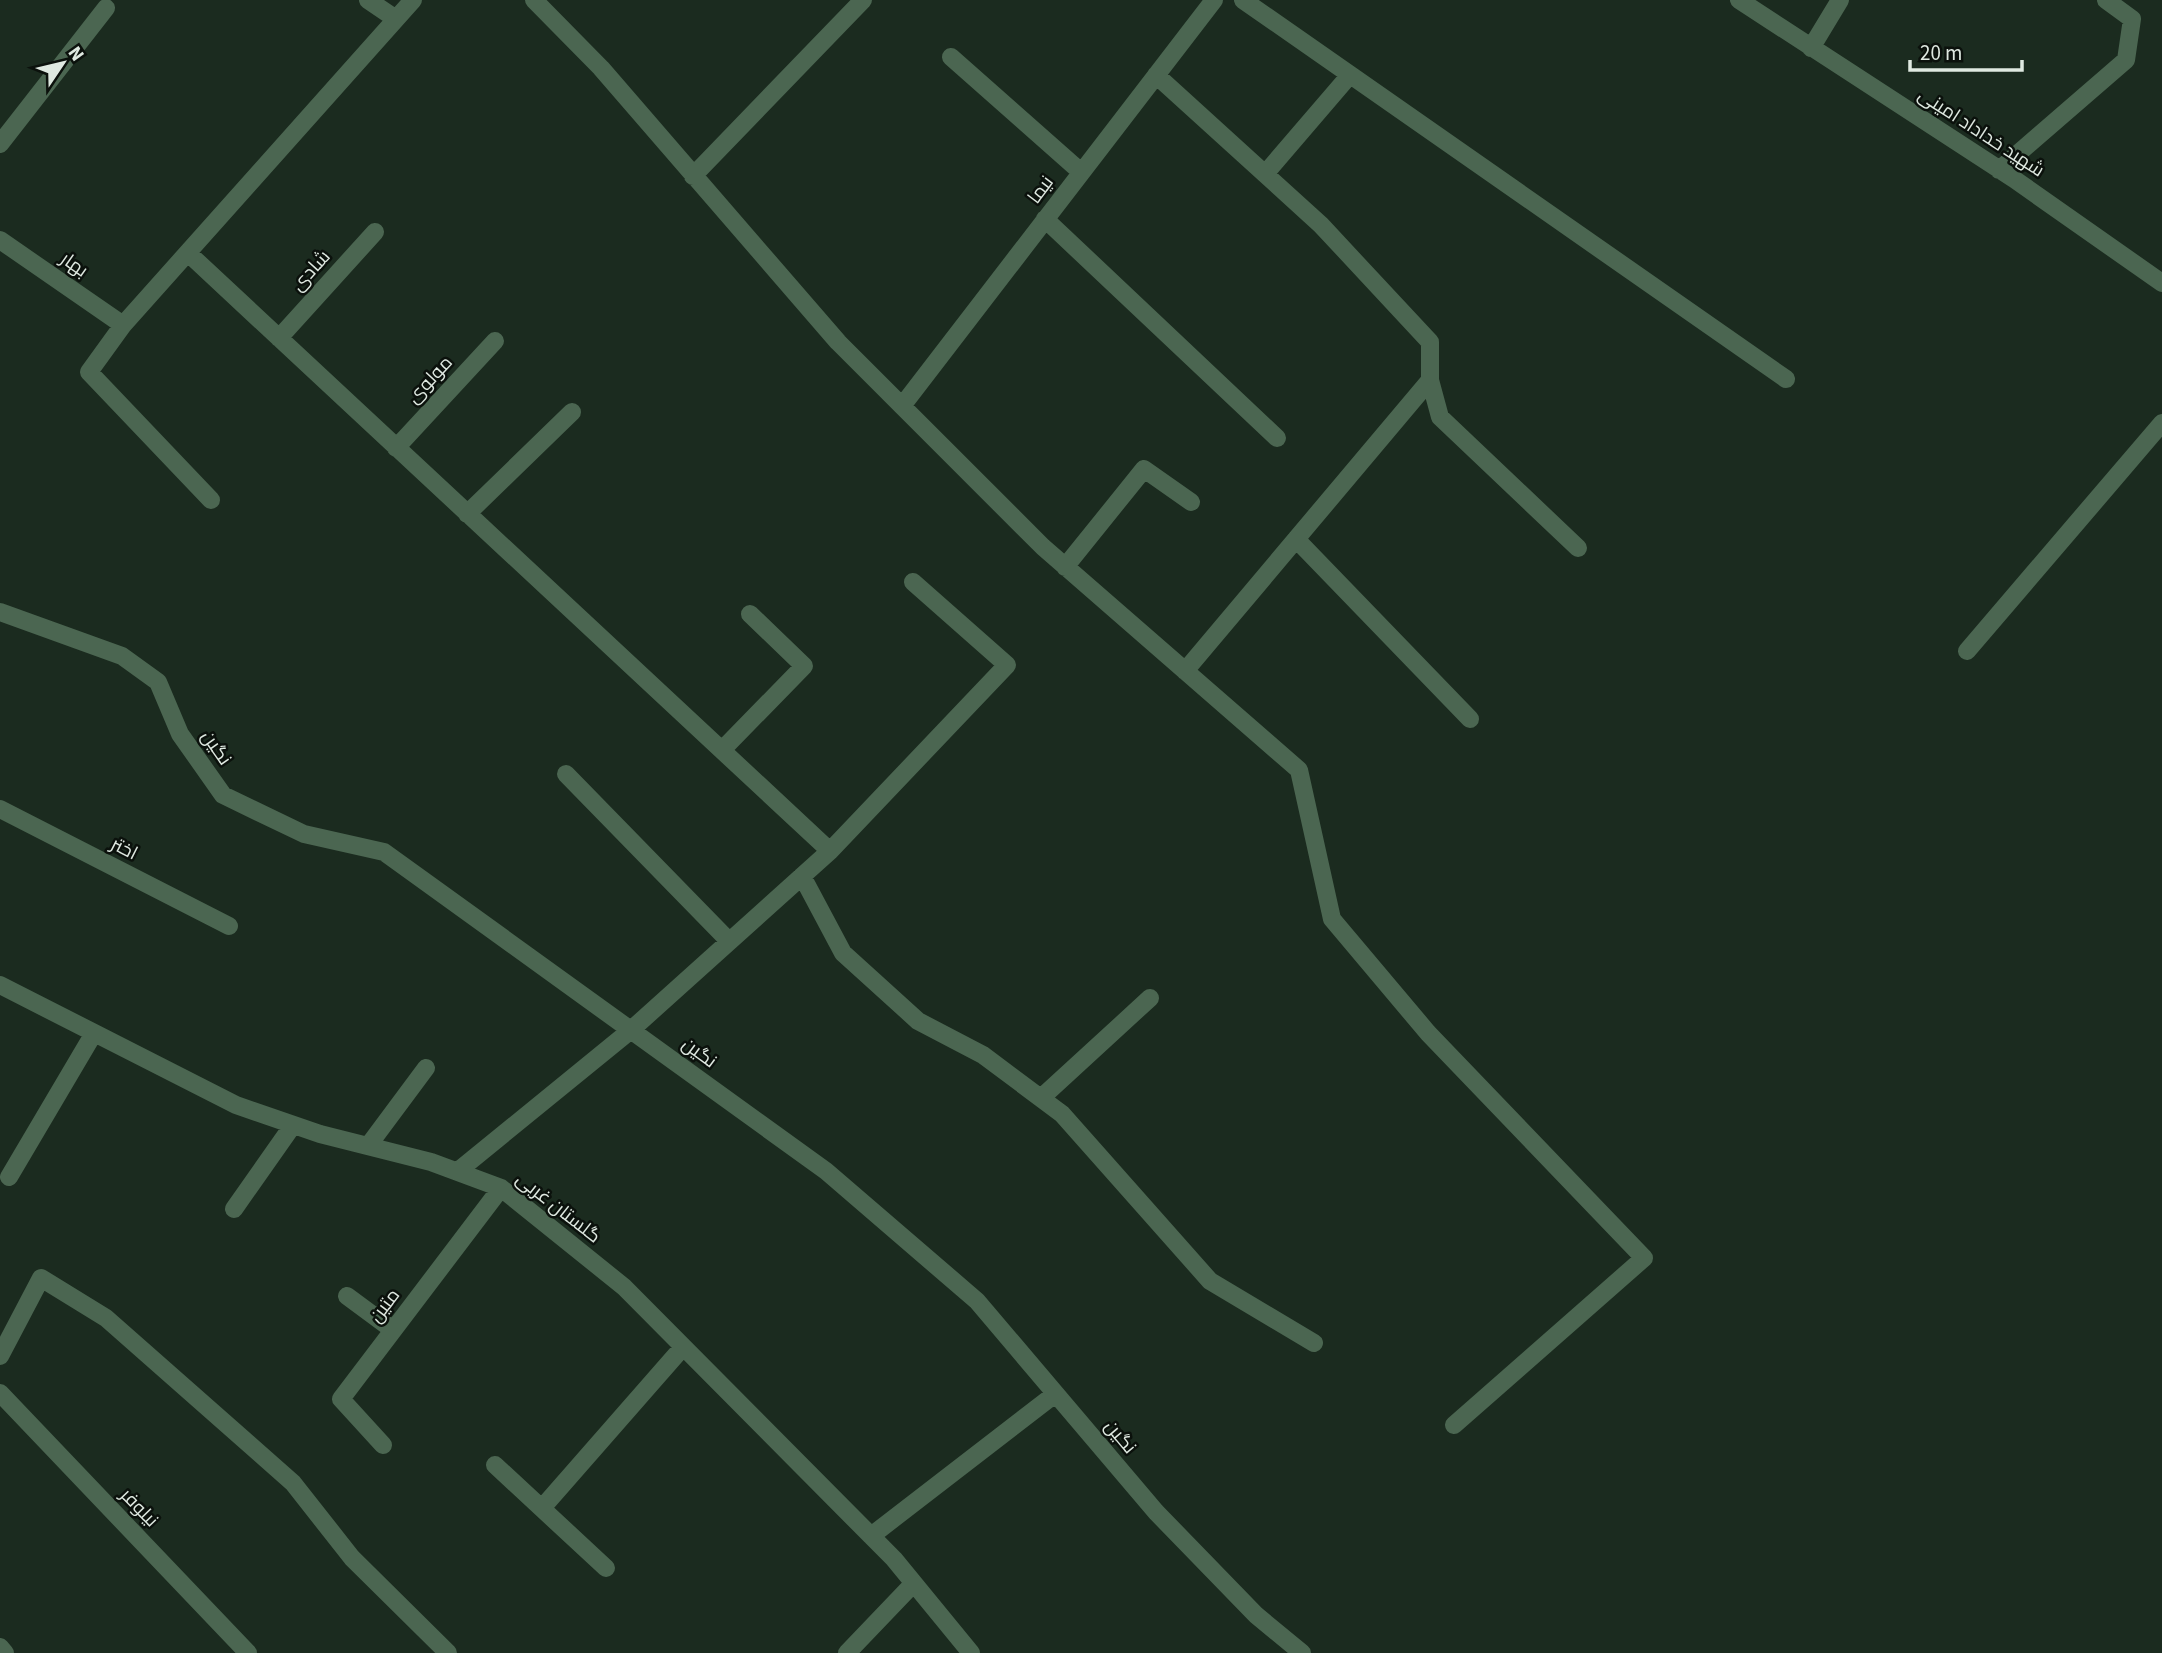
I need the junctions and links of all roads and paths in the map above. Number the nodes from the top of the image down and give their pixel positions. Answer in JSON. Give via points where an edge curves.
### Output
{"nodes":[{"id":1,"x":368,"y":0,"type":"edge"},
{"id":2,"x":413,"y":0,"type":"edge"},
{"id":3,"x":534,"y":0,"type":"edge"},
{"id":4,"x":863,"y":0,"type":"edge"},
{"id":5,"x":1214,"y":0,"type":"edge"},
{"id":6,"x":1243,"y":0,"type":"edge"},
{"id":7,"x":1739,"y":0,"type":"edge"},
{"id":8,"x":1840,"y":0,"type":"edge"},
{"id":9,"x":2106,"y":0,"type":"edge"},
{"id":10,"x":106,"y":8,"type":"dead end"},
{"id":11,"x":396,"y":19,"type":"junction"},
{"id":12,"x":1811,"y":48,"type":"junction"},
{"id":13,"x":951,"y":57,"type":"dead end"},
{"id":14,"x":1156,"y":75,"type":"junction"},
{"id":15,"x":1349,"y":76,"type":"junction"},
{"id":16,"x":0,"y":144,"type":"edge"},
{"id":17,"x":1999,"y":170,"type":"junction"},
{"id":18,"x":1081,"y":172,"type":"junction"},
{"id":19,"x":1265,"y":174,"type":"junction"},
{"id":20,"x":694,"y":176,"type":"junction"},
{"id":21,"x":1045,"y":219,"type":"junction"},
{"id":22,"x":375,"y":232,"type":"dead end"},
{"id":23,"x":0,"y":240,"type":"edge"},
{"id":24,"x":188,"y":253,"type":"junction"},
{"id":25,"x":2162,"y":283,"type":"edge"},
{"id":26,"x":123,"y":325,"type":"junction"},
{"id":27,"x":279,"y":338,"type":"junction"},
{"id":28,"x":495,"y":341,"type":"dead end"},
{"id":29,"x":1786,"y":379,"type":"dead end"},
{"id":30,"x":1430,"y":380,"type":"junction"},
{"id":31,"x":902,"y":406,"type":"junction"},
{"id":32,"x":572,"y":412,"type":"dead end"},
{"id":33,"x":2162,"y":423,"type":"edge"},
{"id":34,"x":1277,"y":438,"type":"dead end"},
{"id":35,"x":396,"y":448,"type":"junction"},
{"id":36,"x":211,"y":500,"type":"dead end"},
{"id":37,"x":1191,"y":502,"type":"dead end"},
{"id":38,"x":467,"y":514,"type":"junction"},
{"id":39,"x":1296,"y":539,"type":"junction"},
{"id":40,"x":1578,"y":548,"type":"dead end"},
{"id":41,"x":1065,"y":567,"type":"junction"},
{"id":42,"x":913,"y":582,"type":"dead end"},
{"id":43,"x":0,"y":612,"type":"edge"},
{"id":44,"x":750,"y":614,"type":"dead end"},
{"id":45,"x":1967,"y":651,"type":"dead end"},
{"id":46,"x":1185,"y":671,"type":"junction"},
{"id":47,"x":1470,"y":719,"type":"dead end"},
{"id":48,"x":722,"y":750,"type":"junction"},
{"id":49,"x":566,"y":774,"type":"dead end"},
{"id":50,"x":0,"y":809,"type":"edge"},
{"id":51,"x":830,"y":851,"type":"junction"},
{"id":52,"x":802,"y":876,"type":"junction"},
{"id":53,"x":229,"y":926,"type":"dead end"},
{"id":54,"x":729,"y":941,"type":"junction"},
{"id":55,"x":0,"y":985,"type":"edge"},
{"id":56,"x":1150,"y":998,"type":"dead end"},
{"id":57,"x":631,"y":1030,"type":"junction"},
{"id":58,"x":94,"y":1032,"type":"junction"},
{"id":59,"x":426,"y":1068,"type":"dead end"},
{"id":60,"x":1041,"y":1098,"type":"junction"},
{"id":61,"x":293,"y":1125,"type":"junction"},
{"id":62,"x":368,"y":1146,"type":"junction"},
{"id":63,"x":458,"y":1171,"type":"junction"},
{"id":64,"x":9,"y":1177,"type":"dead end"},
{"id":65,"x":501,"y":1188,"type":"junction"},
{"id":66,"x":234,"y":1209,"type":"dead end"},
{"id":67,"x":347,"y":1296,"type":"dead end"},
{"id":68,"x":393,"y":1330,"type":"junction"},
{"id":69,"x":1314,"y":1343,"type":"dead end"},
{"id":70,"x":683,"y":1347,"type":"junction"},
{"id":71,"x":0,"y":1356,"type":"edge"},
{"id":72,"x":0,"y":1393,"type":"edge"},
{"id":73,"x":1055,"y":1394,"type":"junction"},
{"id":74,"x":1454,"y":1425,"type":"dead end"},
{"id":75,"x":383,"y":1445,"type":"dead end"},
{"id":76,"x":495,"y":1465,"type":"dead end"},
{"id":77,"x":542,"y":1508,"type":"junction"},
{"id":78,"x":871,"y":1536,"type":"junction"},
{"id":79,"x":606,"y":1568,"type":"dead end"},
{"id":80,"x":913,"y":1584,"type":"junction"},
{"id":81,"x":0,"y":1647,"type":"edge"},
{"id":82,"x":5,"y":1653,"type":"edge"},
{"id":83,"x":248,"y":1653,"type":"edge"},
{"id":84,"x":448,"y":1653,"type":"edge"},
{"id":85,"x":847,"y":1653,"type":"edge"},
{"id":86,"x":971,"y":1653,"type":"edge"},
{"id":87,"x":1302,"y":1653,"type":"edge"}],
"edges":[{"from":1,"to":11,"type":"street"},
{"from":2,"to":11,"type":"street"},
{"from":3,"to":20,"type":"street"},
{"from":4,"to":20,"type":"street"},
{"from":5,"to":14,"type":"street","name":"نیما"},
{"from":6,"to":15,"type":"street"},
{"from":7,"to":12,"type":"street","name":"شهید خداداد امینی"},
{"from":8,"to":12,"type":"street"},
{"from":9,"to":17,"type":"street","via":[[2132,19],[2126,60]]},
{"from":10,"to":16,"type":"street"},
{"from":11,"to":24,"type":"street"},
{"from":12,"to":17,"type":"street","name":"شهید خداداد امینی"},
{"from":13,"to":18,"type":"street"},
{"from":14,"to":18,"type":"street","name":"نیما"},
{"from":14,"to":19,"type":"street"},
{"from":15,"to":19,"type":"street"},
{"from":15,"to":29,"type":"street"},
{"from":17,"to":25,"type":"street","name":"شهید خداداد امینی"},
{"from":18,"to":21,"type":"street","name":"نیما"},
{"from":19,"to":30,"type":"street","via":[[1321,225],[1430,342]]},
{"from":20,"to":31,"type":"street","via":[[838,342]]},
{"from":21,"to":31,"type":"street","name":"نیما"},
{"from":21,"to":34,"type":"street"},
{"from":22,"to":27,"type":"street","name":"شادی"},
{"from":23,"to":26,"type":"street","name":"بهار"},
{"from":24,"to":26,"type":"street"},
{"from":24,"to":27,"type":"street"},
{"from":26,"to":36,"type":"street","via":[[89,372]]},
{"from":27,"to":35,"type":"street"},
{"from":28,"to":35,"type":"street","name":"مولوی"},
{"from":30,"to":39,"type":"street"},
{"from":30,"to":40,"type":"street","via":[[1440,417]]},
{"from":31,"to":41,"type":"street"},
{"from":32,"to":38,"type":"street"},
{"from":33,"to":45,"type":"street"},
{"from":35,"to":38,"type":"street"},
{"from":37,"to":41,"type":"street","via":[[1144,469]]},
{"from":38,"to":48,"type":"street"},
{"from":39,"to":46,"type":"street"},
{"from":39,"to":47,"type":"street"},
{"from":41,"to":46,"type":"street"},
{"from":42,"to":51,"type":"street","via":[[1007,665]]},
{"from":43,"to":57,"type":"street","name":"نگین","via":[[122,656],[159,682],[180,734],[223,795],[304,834],[384,852]]},
{"from":44,"to":48,"type":"street","via":[[804,666]]},
{"from":46,"to":74,"type":"street","via":[[1299,770],[1332,919],[1428,1033],[1644,1258]]},
{"from":48,"to":51,"type":"street"},
{"from":49,"to":54,"type":"street"},
{"from":50,"to":53,"type":"street","name":"اختر"},
{"from":51,"to":52,"type":"street"},
{"from":52,"to":54,"type":"street"},
{"from":52,"to":60,"type":"street","via":[[843,953],[918,1021],[983,1055]]},
{"from":54,"to":57,"type":"street"},
{"from":55,"to":58,"type":"street","name":"گلستان غربی"},
{"from":56,"to":60,"type":"street"},
{"from":57,"to":63,"type":"street"},
{"from":57,"to":73,"type":"street","name":"نگین","via":[[826,1171],[977,1301]]},
{"from":58,"to":61,"type":"street","name":"گلستان غربی","via":[[236,1105]]},
{"from":58,"to":64,"type":"street"},
{"from":59,"to":62,"type":"street"},
{"from":60,"to":69,"type":"street","via":[[1062,1114],[1210,1281]]},
{"from":61,"to":62,"type":"street","name":"گلستان غربی"},
{"from":61,"to":66,"type":"street"},
{"from":62,"to":63,"type":"street","name":"گلستان غربی"},
{"from":63,"to":65,"type":"street","name":"گلستان غربی"},
{"from":65,"to":68,"type":"street","name":"متین"},
{"from":65,"to":70,"type":"street","name":"گلستان غربی","via":[[624,1287]]},
{"from":67,"to":68,"type":"street"},
{"from":68,"to":75,"type":"street","name":"متین","via":[[341,1399]]},
{"from":70,"to":77,"type":"street"},
{"from":70,"to":78,"type":"street","name":"گلستان غربی"},
{"from":71,"to":84,"type":"street","via":[[41,1278],[106,1318],[293,1483],[352,1558]]},
{"from":72,"to":83,"type":"street","name":"نیلوفر"},
{"from":73,"to":78,"type":"street"},
{"from":73,"to":87,"type":"street","name":"نگین","via":[[1156,1512],[1256,1615]]},
{"from":76,"to":77,"type":"street"},
{"from":77,"to":79,"type":"street"},
{"from":78,"to":80,"type":"street","name":"گلستان غربی"},
{"from":80,"to":85,"type":"street"},
{"from":80,"to":86,"type":"street","name":"گلستان غربی"},
{"from":81,"to":82,"type":"street"}]}
